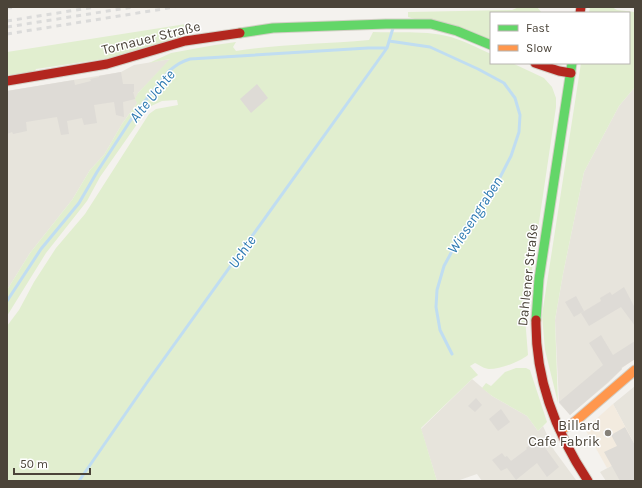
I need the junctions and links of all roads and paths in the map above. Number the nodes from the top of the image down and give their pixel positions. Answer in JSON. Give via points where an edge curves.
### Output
{"nodes":[{"id":1,"x":490,"y":45,"type":"edge"},
{"id":2,"x":538,"y":64,"type":"edge"},
{"id":3,"x":572,"y":64,"type":"edge"},
{"id":4,"x":571,"y":73,"type":"junction"},
{"id":5,"x":7,"y":81,"type":"edge"},
{"id":6,"x":635,"y":370,"type":"edge"},
{"id":7,"x":560,"y":430,"type":"junction"},
{"id":8,"x":588,"y":481,"type":"edge"}],
"edges":[{"from":1,"to":5,"type":"street","name":"Tornauer Straße","via":[[431,24],[273,28],[185,41],[107,64]]},
{"from":2,"to":4,"type":"street"},
{"from":3,"to":4,"type":"street","name":"Dahlener Straße"},
{"from":4,"to":7,"type":"street","name":"Dahlener Straße","via":[[536,311],[541,376]]},
{"from":6,"to":7,"type":"street","via":[[571,425]]},
{"from":7,"to":8,"type":"street","name":"Dahlener Straße"}]}
